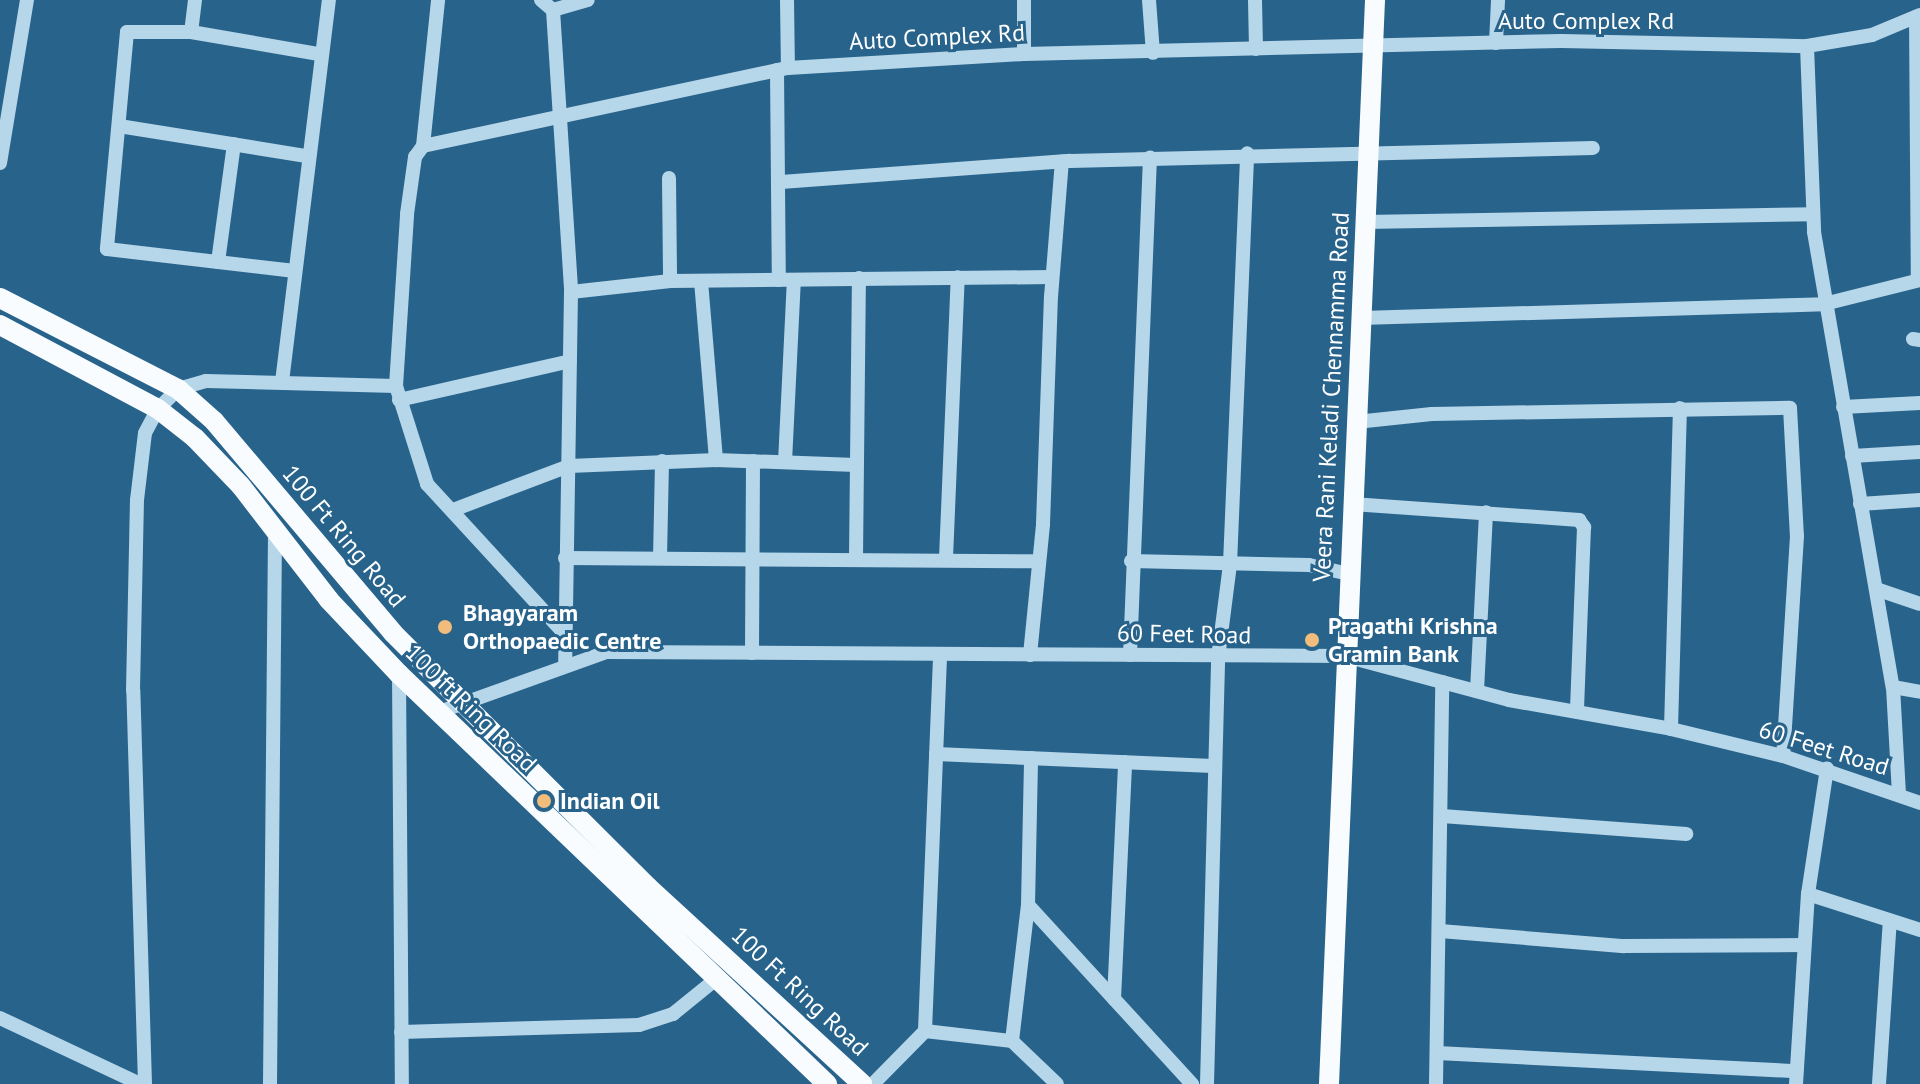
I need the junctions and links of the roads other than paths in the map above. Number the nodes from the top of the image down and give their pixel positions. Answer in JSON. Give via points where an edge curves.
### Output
{"nodes":[{"id":1,"x":27,"y":0,"type":"edge"},
{"id":2,"x":195,"y":0,"type":"edge"},
{"id":3,"x":329,"y":0,"type":"edge"},
{"id":4,"x":438,"y":0,"type":"edge"},
{"id":5,"x":541,"y":0,"type":"edge"},
{"id":6,"x":588,"y":0,"type":"edge"},
{"id":7,"x":787,"y":0,"type":"edge"},
{"id":8,"x":1024,"y":0,"type":"edge"},
{"id":9,"x":1149,"y":0,"type":"edge"},
{"id":10,"x":1255,"y":0,"type":"edge"},
{"id":11,"x":1375,"y":0,"type":"edge"},
{"id":12,"x":1498,"y":0,"type":"edge"},
{"id":13,"x":553,"y":10,"type":"junction"},
{"id":14,"x":1918,"y":16,"type":"edge"},
{"id":15,"x":191,"y":32,"type":"junction"},
{"id":16,"x":1919,"y":35,"type":"edge"},
{"id":17,"x":1496,"y":43,"type":"junction"},
{"id":18,"x":1373,"y":46,"type":"junction"},
{"id":19,"x":1807,"y":46,"type":"junction"},
{"id":20,"x":1256,"y":49,"type":"junction"},
{"id":21,"x":1153,"y":53,"type":"junction"},
{"id":22,"x":319,"y":54,"type":"junction"},
{"id":23,"x":1024,"y":54,"type":"junction"},
{"id":24,"x":782,"y":69,"type":"junction"},
{"id":25,"x":563,"y":113,"type":"junction"},
{"id":26,"x":119,"y":126,"type":"junction"},
{"id":27,"x":234,"y":144,"type":"junction"},
{"id":28,"x":423,"y":146,"type":"junction"},
{"id":29,"x":1593,"y":148,"type":"dead end"},
{"id":30,"x":1368,"y":152,"type":"junction"},
{"id":31,"x":1247,"y":153,"type":"junction"},
{"id":32,"x":307,"y":156,"type":"junction"},
{"id":33,"x":1150,"y":157,"type":"junction"},
{"id":34,"x":1062,"y":161,"type":"junction"},
{"id":35,"x":0,"y":163,"type":"edge"},
{"id":36,"x":669,"y":178,"type":"dead end"},
{"id":37,"x":781,"y":182,"type":"junction"},
{"id":38,"x":1813,"y":214,"type":"junction"},
{"id":39,"x":1365,"y":222,"type":"junction"},
{"id":40,"x":218,"y":262,"type":"junction"},
{"id":41,"x":293,"y":271,"type":"junction"},
{"id":42,"x":958,"y":277,"type":"junction"},
{"id":43,"x":1052,"y":277,"type":"junction"},
{"id":44,"x":859,"y":278,"type":"junction"},
{"id":45,"x":786,"y":280,"type":"junction"},
{"id":46,"x":1919,"y":280,"type":"edge"},
{"id":47,"x":670,"y":281,"type":"junction"},
{"id":48,"x":701,"y":281,"type":"junction"},
{"id":49,"x":571,"y":292,"type":"junction"},
{"id":50,"x":0,"y":298,"type":"edge"},
{"id":51,"x":1824,"y":304,"type":"junction"},
{"id":52,"x":1361,"y":318,"type":"junction"},
{"id":53,"x":0,"y":325,"type":"edge"},
{"id":54,"x":570,"y":361,"type":"junction"},
{"id":55,"x":282,"y":382,"type":"junction"},
{"id":56,"x":178,"y":389,"type":"junction"},
{"id":57,"x":397,"y":393,"type":"junction"},
{"id":58,"x":1920,"y":403,"type":"edge"},
{"id":59,"x":1843,"y":407,"type":"junction"},
{"id":60,"x":1680,"y":408,"type":"junction"},
{"id":61,"x":158,"y":409,"type":"junction"},
{"id":62,"x":1356,"y":422,"type":"junction"},
{"id":63,"x":1920,"y":452,"type":"edge"},
{"id":64,"x":1852,"y":456,"type":"junction"},
{"id":65,"x":716,"y":460,"type":"junction"},
{"id":66,"x":662,"y":461,"type":"junction"},
{"id":67,"x":753,"y":461,"type":"junction"},
{"id":68,"x":785,"y":462,"type":"junction"},
{"id":69,"x":856,"y":465,"type":"junction"},
{"id":70,"x":569,"y":466,"type":"junction"},
{"id":71,"x":1920,"y":500,"type":"edge"},
{"id":72,"x":1352,"y":504,"type":"junction"},
{"id":73,"x":1860,"y":504,"type":"junction"},
{"id":74,"x":453,"y":510,"type":"junction"},
{"id":75,"x":1486,"y":512,"type":"junction"},
{"id":76,"x":275,"y":531,"type":"junction"},
{"id":77,"x":753,"y":557,"type":"junction"},
{"id":78,"x":565,"y":558,"type":"junction"},
{"id":79,"x":660,"y":558,"type":"junction"},
{"id":80,"x":856,"y":558,"type":"junction"},
{"id":81,"x":946,"y":558,"type":"junction"},
{"id":82,"x":1039,"y":561,"type":"junction"},
{"id":83,"x":1131,"y":561,"type":"junction"},
{"id":84,"x":1230,"y":564,"type":"junction"},
{"id":85,"x":1349,"y":574,"type":"junction"},
{"id":86,"x":1876,"y":589,"type":"junction"},
{"id":87,"x":1920,"y":604,"type":"edge"},
{"id":88,"x":566,"y":635,"type":"junction"},
{"id":89,"x":752,"y":653,"type":"junction"},
{"id":90,"x":940,"y":655,"type":"junction"},
{"id":91,"x":1030,"y":655,"type":"junction"},
{"id":92,"x":1130,"y":655,"type":"junction"},
{"id":93,"x":1345,"y":656,"type":"junction"},
{"id":94,"x":1218,"y":658,"type":"junction"},
{"id":95,"x":565,"y":666,"type":"junction"},
{"id":96,"x":399,"y":674,"type":"junction"},
{"id":97,"x":1442,"y":682,"type":"junction"},
{"id":98,"x":1893,"y":687,"type":"junction"},
{"id":99,"x":1477,"y":691,"type":"junction"},
{"id":100,"x":1920,"y":692,"type":"edge"},
{"id":101,"x":463,"y":702,"type":"junction"},
{"id":102,"x":439,"y":712,"type":"junction"},
{"id":103,"x":1577,"y":712,"type":"junction"},
{"id":104,"x":1671,"y":729,"type":"junction"},
{"id":105,"x":936,"y":754,"type":"junction"},
{"id":106,"x":1783,"y":756,"type":"junction"},
{"id":107,"x":1031,"y":758,"type":"junction"},
{"id":108,"x":1125,"y":762,"type":"junction"},
{"id":109,"x":1213,"y":766,"type":"junction"},
{"id":110,"x":1827,"y":768,"type":"junction"},
{"id":111,"x":1899,"y":795,"type":"junction"},
{"id":112,"x":1920,"y":803,"type":"edge"},
{"id":113,"x":1442,"y":816,"type":"junction"},
{"id":114,"x":1686,"y":834,"type":"dead end"},
{"id":115,"x":1808,"y":894,"type":"junction"},
{"id":116,"x":1028,"y":905,"type":"junction"},
{"id":117,"x":1890,"y":920,"type":"junction"},
{"id":118,"x":1920,"y":930,"type":"edge"},
{"id":119,"x":1440,"y":931,"type":"junction"},
{"id":120,"x":1804,"y":945,"type":"junction"},
{"id":121,"x":716,"y":979,"type":"junction"},
{"id":122,"x":1114,"y":999,"type":"junction"},
{"id":123,"x":0,"y":1018,"type":"edge"},
{"id":124,"x":925,"y":1031,"type":"junction"},
{"id":125,"x":401,"y":1032,"type":"junction"},
{"id":126,"x":1012,"y":1041,"type":"junction"},
{"id":127,"x":1437,"y":1053,"type":"junction"},
{"id":128,"x":1796,"y":1078,"type":"edge"},
{"id":129,"x":142,"y":1084,"type":"edge"},
{"id":130,"x":270,"y":1084,"type":"edge"},
{"id":131,"x":402,"y":1084,"type":"edge"},
{"id":132,"x":827,"y":1084,"type":"edge"},
{"id":133,"x":862,"y":1084,"type":"edge"},
{"id":134,"x":873,"y":1084,"type":"edge"},
{"id":135,"x":1057,"y":1084,"type":"edge"},
{"id":136,"x":1192,"y":1084,"type":"edge"},
{"id":137,"x":1207,"y":1084,"type":"edge"},
{"id":138,"x":1329,"y":1084,"type":"edge"},
{"id":139,"x":1436,"y":1084,"type":"edge"},
{"id":140,"x":1879,"y":1084,"type":"edge"}],
"edges":[{"from":1,"to":35,"type":"street"},
{"from":2,"to":15,"type":"street"},
{"from":3,"to":22,"type":"street"},
{"from":4,"to":28,"type":"street"},
{"from":5,"to":13,"type":"street"},
{"from":6,"to":13,"type":"street"},
{"from":7,"to":24,"type":"street"},
{"from":8,"to":23,"type":"street"},
{"from":9,"to":21,"type":"street"},
{"from":10,"to":20,"type":"street"},
{"from":11,"to":18,"type":"main road","name":"Veera Rani Keladi Chennamma Road"},
{"from":12,"to":17,"type":"street"},
{"from":13,"to":25,"type":"street"},
{"from":14,"to":16,"type":"street"},
{"from":14,"to":19,"type":"street","name":"Auto Complex Rd","via":[[1872,35]]},
{"from":15,"to":22,"type":"street"},
{"from":15,"to":26,"type":"street","via":[[127,32]]},
{"from":16,"to":46,"type":"street"},
{"from":17,"to":18,"type":"street","name":"Auto Complex Rd"},
{"from":17,"to":19,"type":"street","name":"Auto Complex Rd"},
{"from":18,"to":20,"type":"street","name":"Auto Complex Rd"},
{"from":18,"to":30,"type":"main road","name":"Veera Rani Keladi Chennamma Road"},
{"from":19,"to":38,"type":"street"},
{"from":20,"to":21,"type":"street","name":"Auto Complex Rd"},
{"from":21,"to":23,"type":"street","name":"Auto Complex Rd"},
{"from":22,"to":32,"type":"street"},
{"from":23,"to":24,"type":"street","name":"Auto Complex Rd"},
{"from":24,"to":25,"type":"street","name":"Auto Complex Rd"},
{"from":24,"to":37,"type":"street"},
{"from":25,"to":28,"type":"street","name":"Auto Complex Rd"},
{"from":25,"to":49,"type":"street"},
{"from":26,"to":27,"type":"street"},
{"from":26,"to":40,"type":"street","via":[[107,249]]},
{"from":27,"to":32,"type":"street"},
{"from":27,"to":40,"type":"street"},
{"from":28,"to":57,"type":"street","via":[[415,157],[407,214]]},
{"from":29,"to":30,"type":"street"},
{"from":30,"to":31,"type":"street"},
{"from":30,"to":39,"type":"main road","name":"Veera Rani Keladi Chennamma Road"},
{"from":31,"to":33,"type":"street"},
{"from":31,"to":84,"type":"street"},
{"from":32,"to":41,"type":"street"},
{"from":33,"to":34,"type":"street"},
{"from":33,"to":83,"type":"street"},
{"from":34,"to":37,"type":"street"},
{"from":34,"to":43,"type":"street"},
{"from":36,"to":47,"type":"street"},
{"from":37,"to":45,"type":"street"},
{"from":38,"to":39,"type":"street"},
{"from":38,"to":51,"type":"street"},
{"from":39,"to":52,"type":"main road","name":"Veera Rani Keladi Chennamma Road"},
{"from":40,"to":41,"type":"street"},
{"from":41,"to":55,"type":"street"},
{"from":42,"to":43,"type":"street"},
{"from":42,"to":44,"type":"street"},
{"from":42,"to":81,"type":"street"},
{"from":43,"to":82,"type":"street"},
{"from":44,"to":45,"type":"street"},
{"from":44,"to":69,"type":"street"},
{"from":45,"to":48,"type":"street"},
{"from":45,"to":68,"type":"street"},
{"from":46,"to":51,"type":"street"},
{"from":47,"to":48,"type":"street"},
{"from":47,"to":49,"type":"street"},
{"from":48,"to":65,"type":"street"},
{"from":49,"to":54,"type":"street"},
{"from":50,"to":56,"type":"main road","name":"100 Ft Ring Road"},
{"from":51,"to":52,"type":"street"},
{"from":51,"to":59,"type":"street"},
{"from":52,"to":62,"type":"main road","name":"Veera Rani Keladi Chennamma Road"},
{"from":53,"to":61,"type":"main road","name":"100 ft Ring Road"},
{"from":54,"to":57,"type":"street"},
{"from":54,"to":70,"type":"street"},
{"from":55,"to":56,"type":"street","via":[[206,381]]},
{"from":55,"to":57,"type":"street"},
{"from":56,"to":61,"type":"street"},
{"from":56,"to":101,"type":"main road","name":"100 Ft Ring Road","via":[[214,421],[393,633]]},
{"from":57,"to":74,"type":"street","via":[[427,484]]},
{"from":58,"to":59,"type":"street"},
{"from":59,"to":64,"type":"street"},
{"from":60,"to":62,"type":"street","via":[[1432,414]]},
{"from":60,"to":104,"type":"street"},
{"from":60,"to":106,"type":"street","via":[[1784,407],[1793,414],[1797,536]]},
{"from":61,"to":76,"type":"main road","name":"100 ft Ring Road","via":[[195,438]]},
{"from":61,"to":129,"type":"street","via":[[145,433],[137,500],[133,690]]},
{"from":62,"to":72,"type":"main road","name":"Veera Rani Keladi Chennamma Road"},
{"from":63,"to":64,"type":"street"},
{"from":64,"to":73,"type":"street"},
{"from":65,"to":66,"type":"street"},
{"from":65,"to":67,"type":"street"},
{"from":66,"to":70,"type":"street"},
{"from":66,"to":79,"type":"street"},
{"from":67,"to":68,"type":"street"},
{"from":67,"to":77,"type":"street"},
{"from":68,"to":69,"type":"street"},
{"from":69,"to":80,"type":"street"},
{"from":70,"to":74,"type":"street"},
{"from":70,"to":78,"type":"street"},
{"from":71,"to":73,"type":"street"},
{"from":72,"to":75,"type":"street"},
{"from":72,"to":85,"type":"main road","name":"Veera Rani Keladi Chennamma Road"},
{"from":73,"to":86,"type":"street"},
{"from":74,"to":88,"type":"street"},
{"from":75,"to":99,"type":"street"},
{"from":75,"to":103,"type":"street","via":[[1570,516],[1584,527]]},
{"from":76,"to":96,"type":"main road","name":"100 ft Ring Road","via":[[329,600]]},
{"from":76,"to":130,"type":"street"},
{"from":77,"to":79,"type":"street"},
{"from":77,"to":80,"type":"street"},
{"from":77,"to":89,"type":"street"},
{"from":78,"to":79,"type":"street"},
{"from":78,"to":88,"type":"street"},
{"from":80,"to":81,"type":"street"},
{"from":81,"to":82,"type":"street"},
{"from":82,"to":91,"type":"street"},
{"from":83,"to":84,"type":"street"},
{"from":83,"to":92,"type":"street"},
{"from":84,"to":85,"type":"street","via":[[1309,565]]},
{"from":84,"to":94,"type":"street"},
{"from":85,"to":93,"type":"main road","name":"Veera Rani Keladi Chennamma Road"},
{"from":86,"to":87,"type":"street"},
{"from":86,"to":98,"type":"street"},
{"from":88,"to":95,"type":"street"},
{"from":89,"to":90,"type":"street","name":"60 Feet Road"},
{"from":89,"to":95,"type":"street","name":"60 Feet Road","via":[[607,652]]},
{"from":90,"to":91,"type":"street","name":"60 Feet Road"},
{"from":90,"to":105,"type":"street"},
{"from":91,"to":92,"type":"street","name":"60 Feet Road"},
{"from":92,"to":94,"type":"street","name":"60 Feet Road"},
{"from":93,"to":94,"type":"street","name":"60 Feet Road"},
{"from":93,"to":97,"type":"street","name":"60 Feet Road"},
{"from":93,"to":138,"type":"main road","name":"Veera Rani Keladi Chennamma Road"},
{"from":94,"to":109,"type":"street"},
{"from":95,"to":101,"type":"street","name":"60 Feet Road"},
{"from":96,"to":102,"type":"main road","name":"100 ft Ring Road"},
{"from":96,"to":125,"type":"street"},
{"from":97,"to":99,"type":"street","name":"60 Feet Road"},
{"from":97,"to":113,"type":"street"},
{"from":98,"to":100,"type":"street"},
{"from":98,"to":111,"type":"street"},
{"from":99,"to":103,"type":"street","name":"60 Feet Road"},
{"from":101,"to":102,"type":"street","name":"60 Feet Road"},
{"from":101,"to":133,"type":"main road","name":"100 Ft Ring Road","via":[[648,887]]},
{"from":102,"to":121,"type":"main road","name":"100 ft Ring Road"},
{"from":103,"to":104,"type":"street","name":"60 Feet Road"},
{"from":104,"to":106,"type":"street","name":"60 Feet Road"},
{"from":105,"to":107,"type":"street"},
{"from":105,"to":124,"type":"street"},
{"from":106,"to":110,"type":"street","name":"60 Feet Road"},
{"from":107,"to":108,"type":"street"},
{"from":107,"to":116,"type":"street"},
{"from":108,"to":109,"type":"street"},
{"from":108,"to":122,"type":"street"},
{"from":109,"to":137,"type":"street"},
{"from":110,"to":111,"type":"street","name":"60 Feet Road"},
{"from":110,"to":115,"type":"street"},
{"from":111,"to":112,"type":"street","name":"60 Feet Road"},
{"from":113,"to":114,"type":"street"},
{"from":113,"to":119,"type":"street"},
{"from":115,"to":117,"type":"street"},
{"from":115,"to":120,"type":"street"},
{"from":116,"to":122,"type":"street"},
{"from":116,"to":126,"type":"street"},
{"from":117,"to":118,"type":"street"},
{"from":117,"to":140,"type":"street"},
{"from":119,"to":120,"type":"street","via":[[1624,946]]},
{"from":119,"to":127,"type":"street"},
{"from":120,"to":128,"type":"street"},
{"from":121,"to":125,"type":"street","via":[[673,1014],[639,1025]]},
{"from":121,"to":132,"type":"main road","name":"100 ft Ring Road"},
{"from":122,"to":136,"type":"street"},
{"from":123,"to":129,"type":"street"},
{"from":124,"to":126,"type":"street"},
{"from":124,"to":134,"type":"street"},
{"from":125,"to":131,"type":"street"},
{"from":126,"to":135,"type":"street"},
{"from":127,"to":128,"type":"street"},
{"from":127,"to":139,"type":"street"}]}
